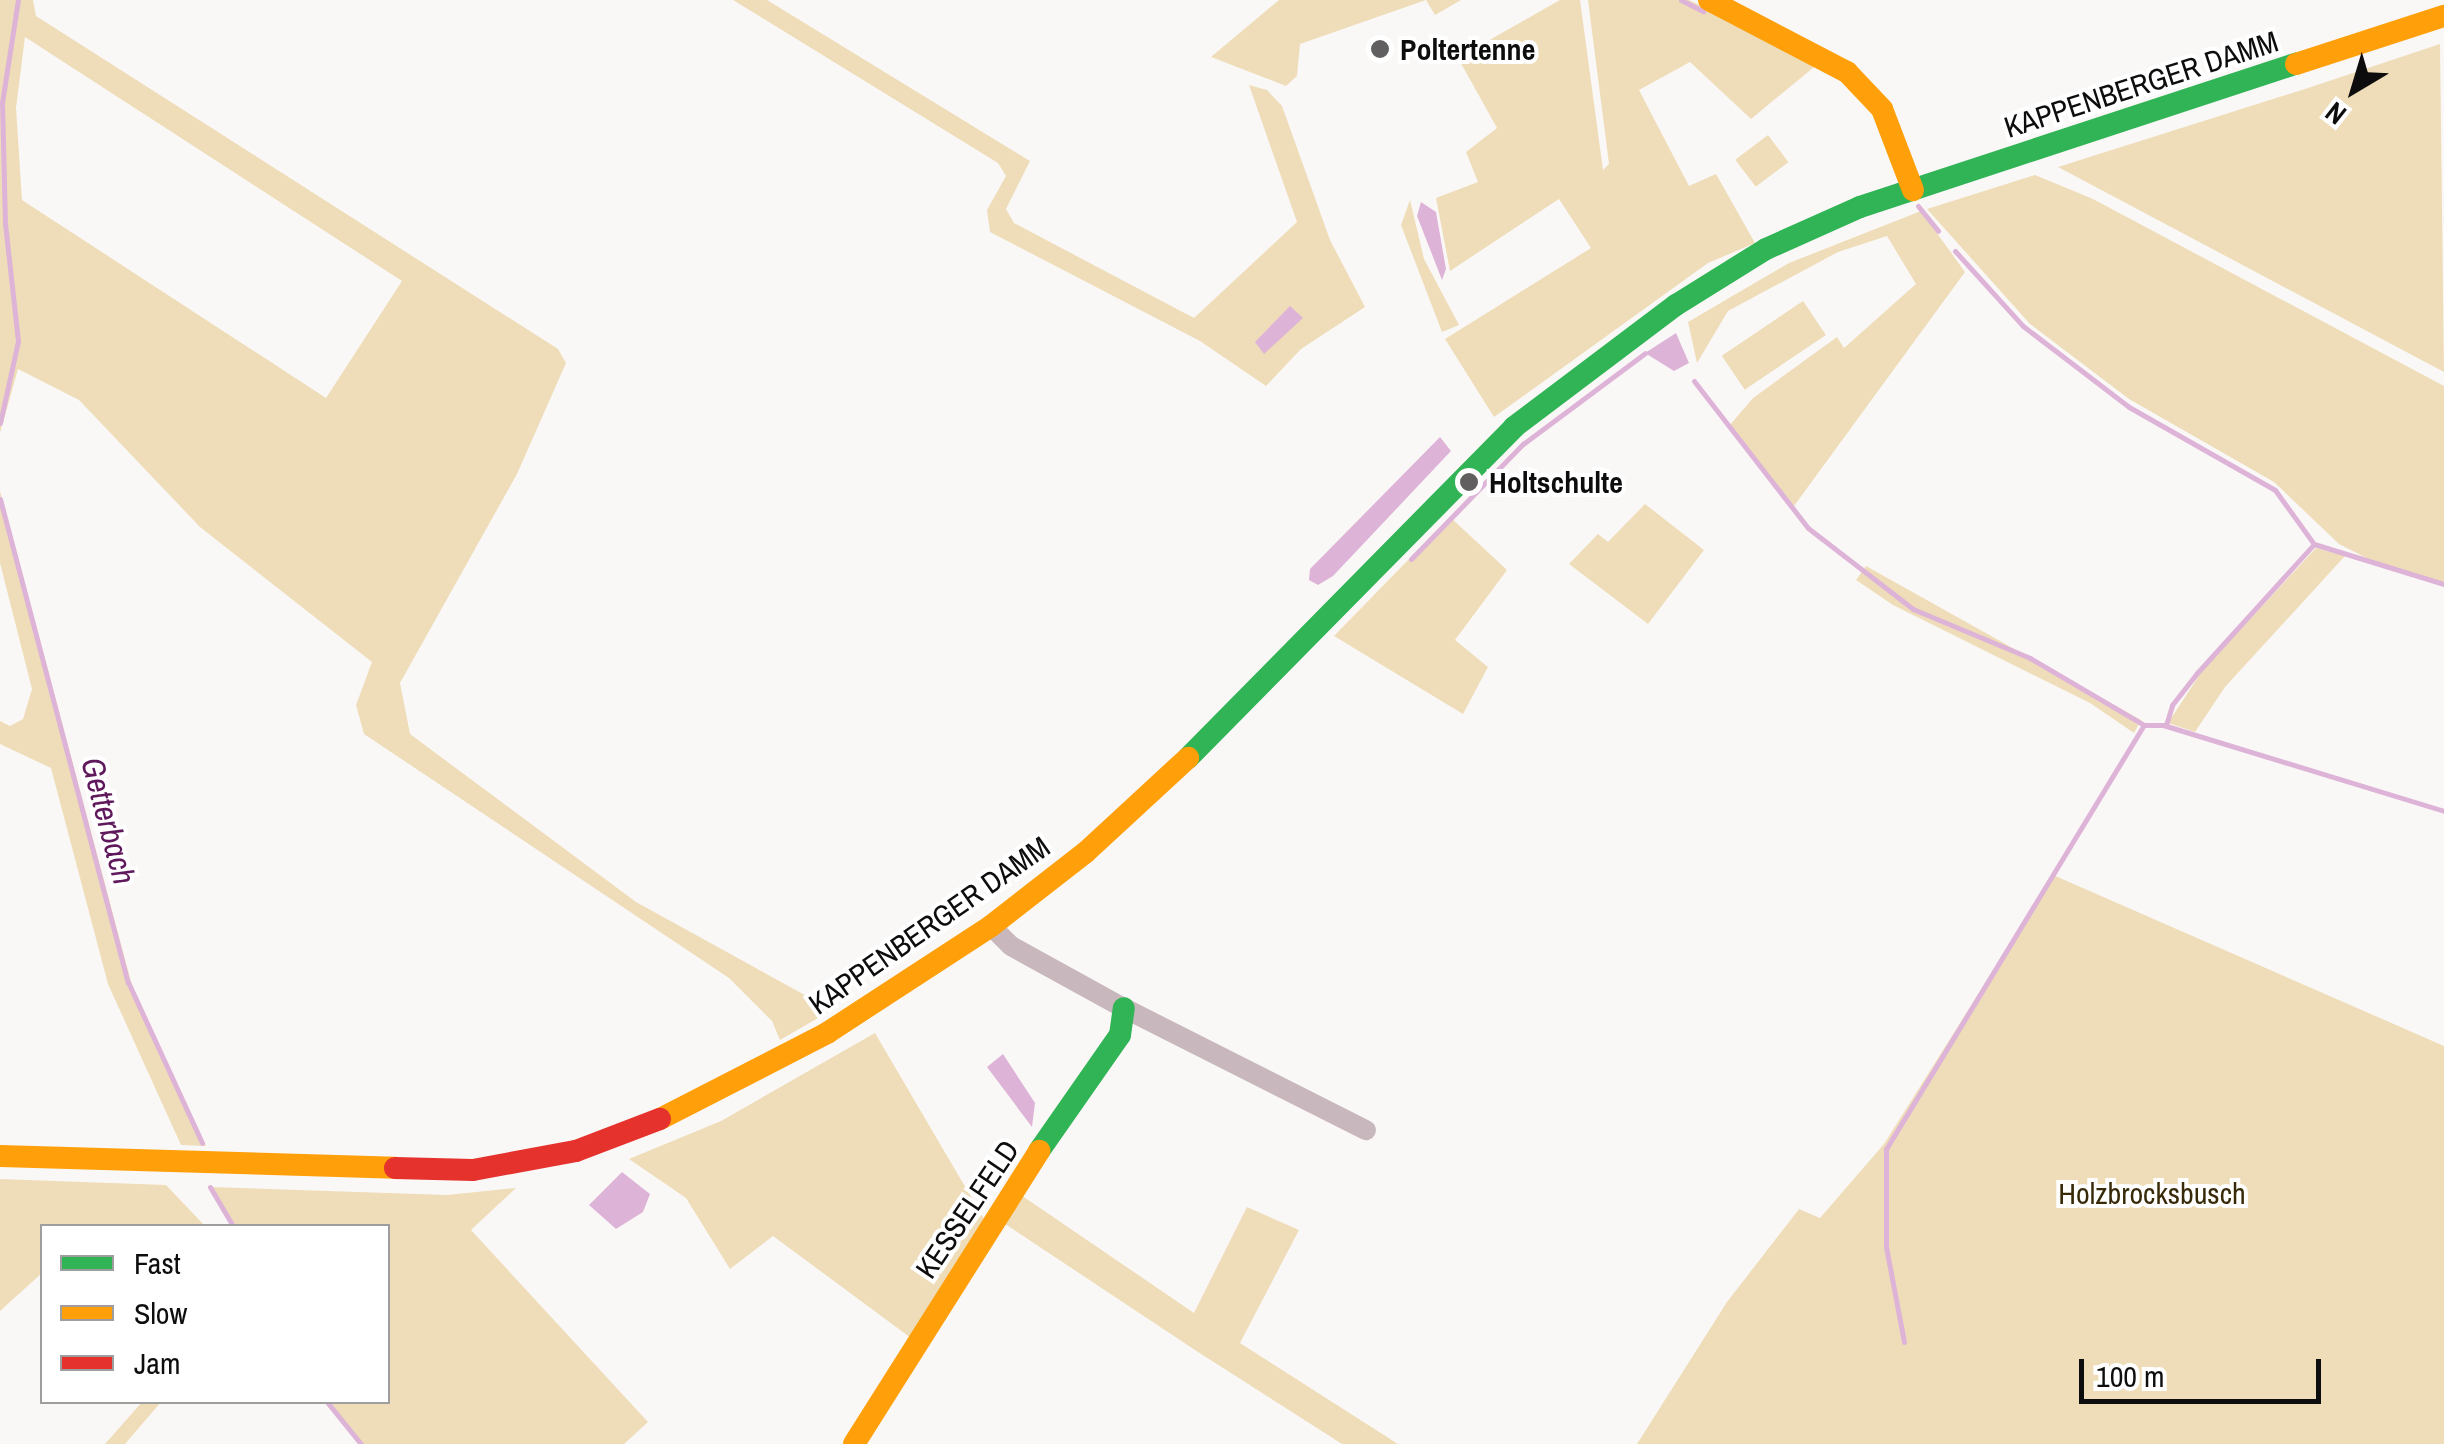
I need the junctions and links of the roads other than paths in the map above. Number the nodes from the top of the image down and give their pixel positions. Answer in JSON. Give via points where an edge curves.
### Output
{"nodes":[{"id":1,"x":1709,"y":0,"type":"edge"},
{"id":2,"x":2444,"y":16,"type":"edge"},
{"id":3,"x":1913,"y":190,"type":"junction"},
{"id":4,"x":990,"y":926,"type":"junction"},
{"id":5,"x":1124,"y":1008,"type":"junction"},
{"id":6,"x":1366,"y":1130,"type":"dead end"},
{"id":7,"x":0,"y":1156,"type":"edge"},
{"id":8,"x":854,"y":1444,"type":"edge"}],
"edges":[{"from":1,"to":3,"type":"main road","via":[[1847,72],[1882,109]]},
{"from":2,"to":3,"type":"main road","name":"KAPPENBERGER DAMM"},
{"from":3,"to":4,"type":"main road","name":"KAPPENBERGER DAMM","via":[[1766,249],[1560,388],[1440,498],[1148,797]]},
{"from":4,"to":5,"type":"street","via":[[1011,946]]},
{"from":4,"to":7,"type":"main road","name":"KAPPENBERGER DAMM","via":[[756,1074],[612,1140],[528,1162],[425,1172]]},
{"from":5,"to":6,"type":"street"},
{"from":5,"to":8,"type":"main road","name":"KESSELFELD","via":[[1120,1035],[1104,1061],[1007,1196]]}]}
